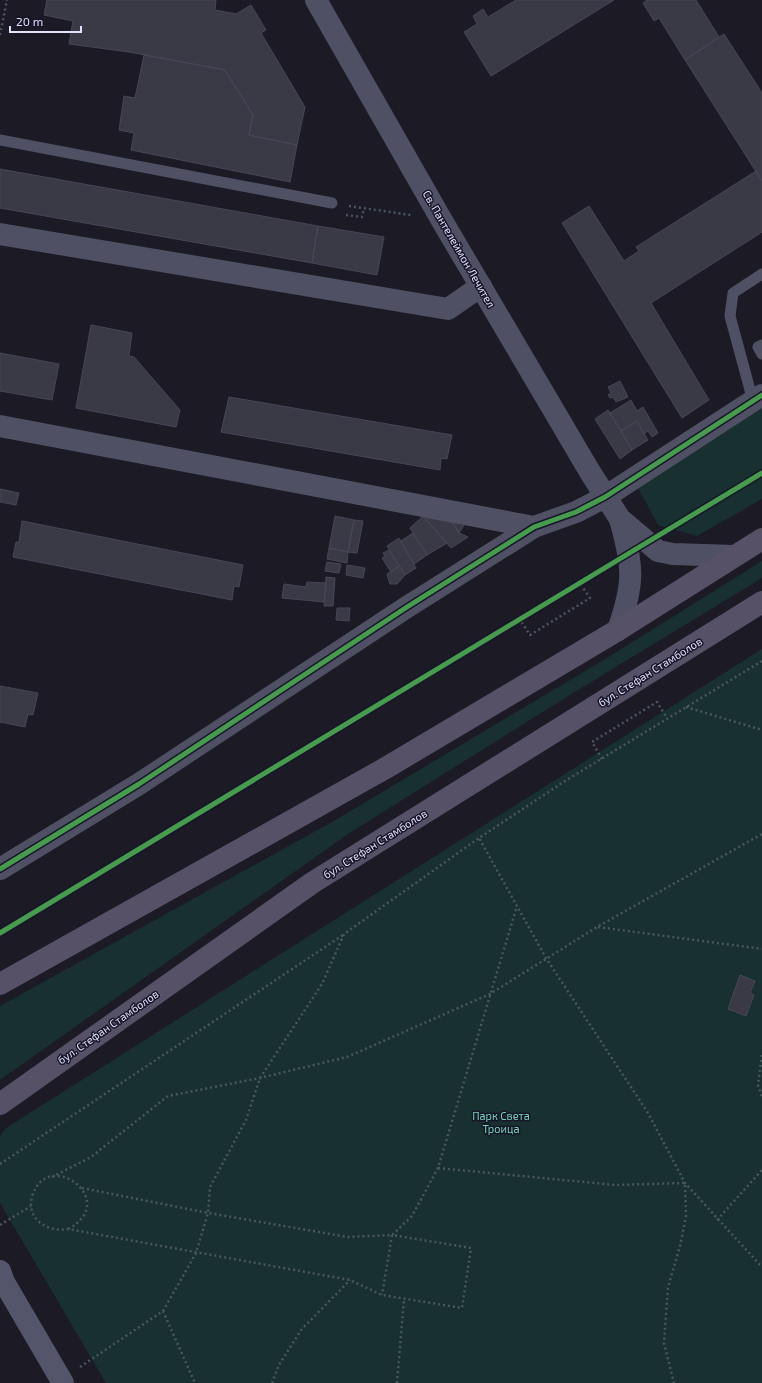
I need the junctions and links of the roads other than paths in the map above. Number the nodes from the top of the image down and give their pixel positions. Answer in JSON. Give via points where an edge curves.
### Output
{"nodes":[{"id":1,"x":316,"y":0,"type":"edge"},
{"id":2,"x":0,"y":140,"type":"edge"},
{"id":3,"x":332,"y":203,"type":"dead end"},
{"id":4,"x":0,"y":234,"type":"edge"},
{"id":5,"x":762,"y":274,"type":"edge"},
{"id":6,"x":481,"y":286,"type":"junction"},
{"id":7,"x":762,"y":345,"type":"edge"},
{"id":8,"x":762,"y":354,"type":"edge"},
{"id":9,"x":758,"y":398,"type":"edge"},
{"id":10,"x":0,"y":426,"type":"edge"},
{"id":11,"x":605,"y":497,"type":"junction"},
{"id":12,"x":620,"y":519,"type":"junction"},
{"id":13,"x":534,"y":527,"type":"junction"},
{"id":14,"x":762,"y":539,"type":"edge"},
{"id":15,"x":734,"y":556,"type":"junction"},
{"id":16,"x":762,"y":602,"type":"edge"},
{"id":17,"x":618,"y":630,"type":"junction"},
{"id":18,"x":0,"y":870,"type":"edge"},
{"id":19,"x":0,"y":984,"type":"edge"},
{"id":20,"x":0,"y":1104,"type":"edge"},
{"id":21,"x":1,"y":1276,"type":"edge"},
{"id":22,"x":63,"y":1383,"type":"edge"}],
"edges":[{"from":1,"to":6,"type":"street","name":"Св. Пантелеймон Лечител"},
{"from":2,"to":3,"type":"lane"},
{"from":4,"to":6,"type":"street","via":[[448,309]]},
{"from":5,"to":9,"type":"lane","via":[[733,293],[730,316]]},
{"from":6,"to":11,"type":"street","name":"Св. Пантелеймон Лечител"},
{"from":7,"to":8,"type":"lane","via":[[758,347]]},
{"from":9,"to":11,"type":"street"},
{"from":10,"to":13,"type":"street"},
{"from":11,"to":12,"type":"street","name":"Св. Пантелеймон Лечител"},
{"from":11,"to":13,"type":"street","via":[[576,512]]},
{"from":12,"to":15,"type":"street","via":[[658,551],[673,554]]},
{"from":12,"to":17,"type":"street","via":[[631,570],[628,601]]},
{"from":13,"to":18,"type":"street","via":[[407,606],[139,784]]},
{"from":14,"to":15,"type":"main road"},
{"from":15,"to":17,"type":"main road"},
{"from":16,"to":20,"type":"main road","name":"бул. Стефан Стамболов","via":[[312,883]]},
{"from":17,"to":19,"type":"main road","via":[[384,769]]},
{"from":21,"to":22,"type":"main road"}]}
